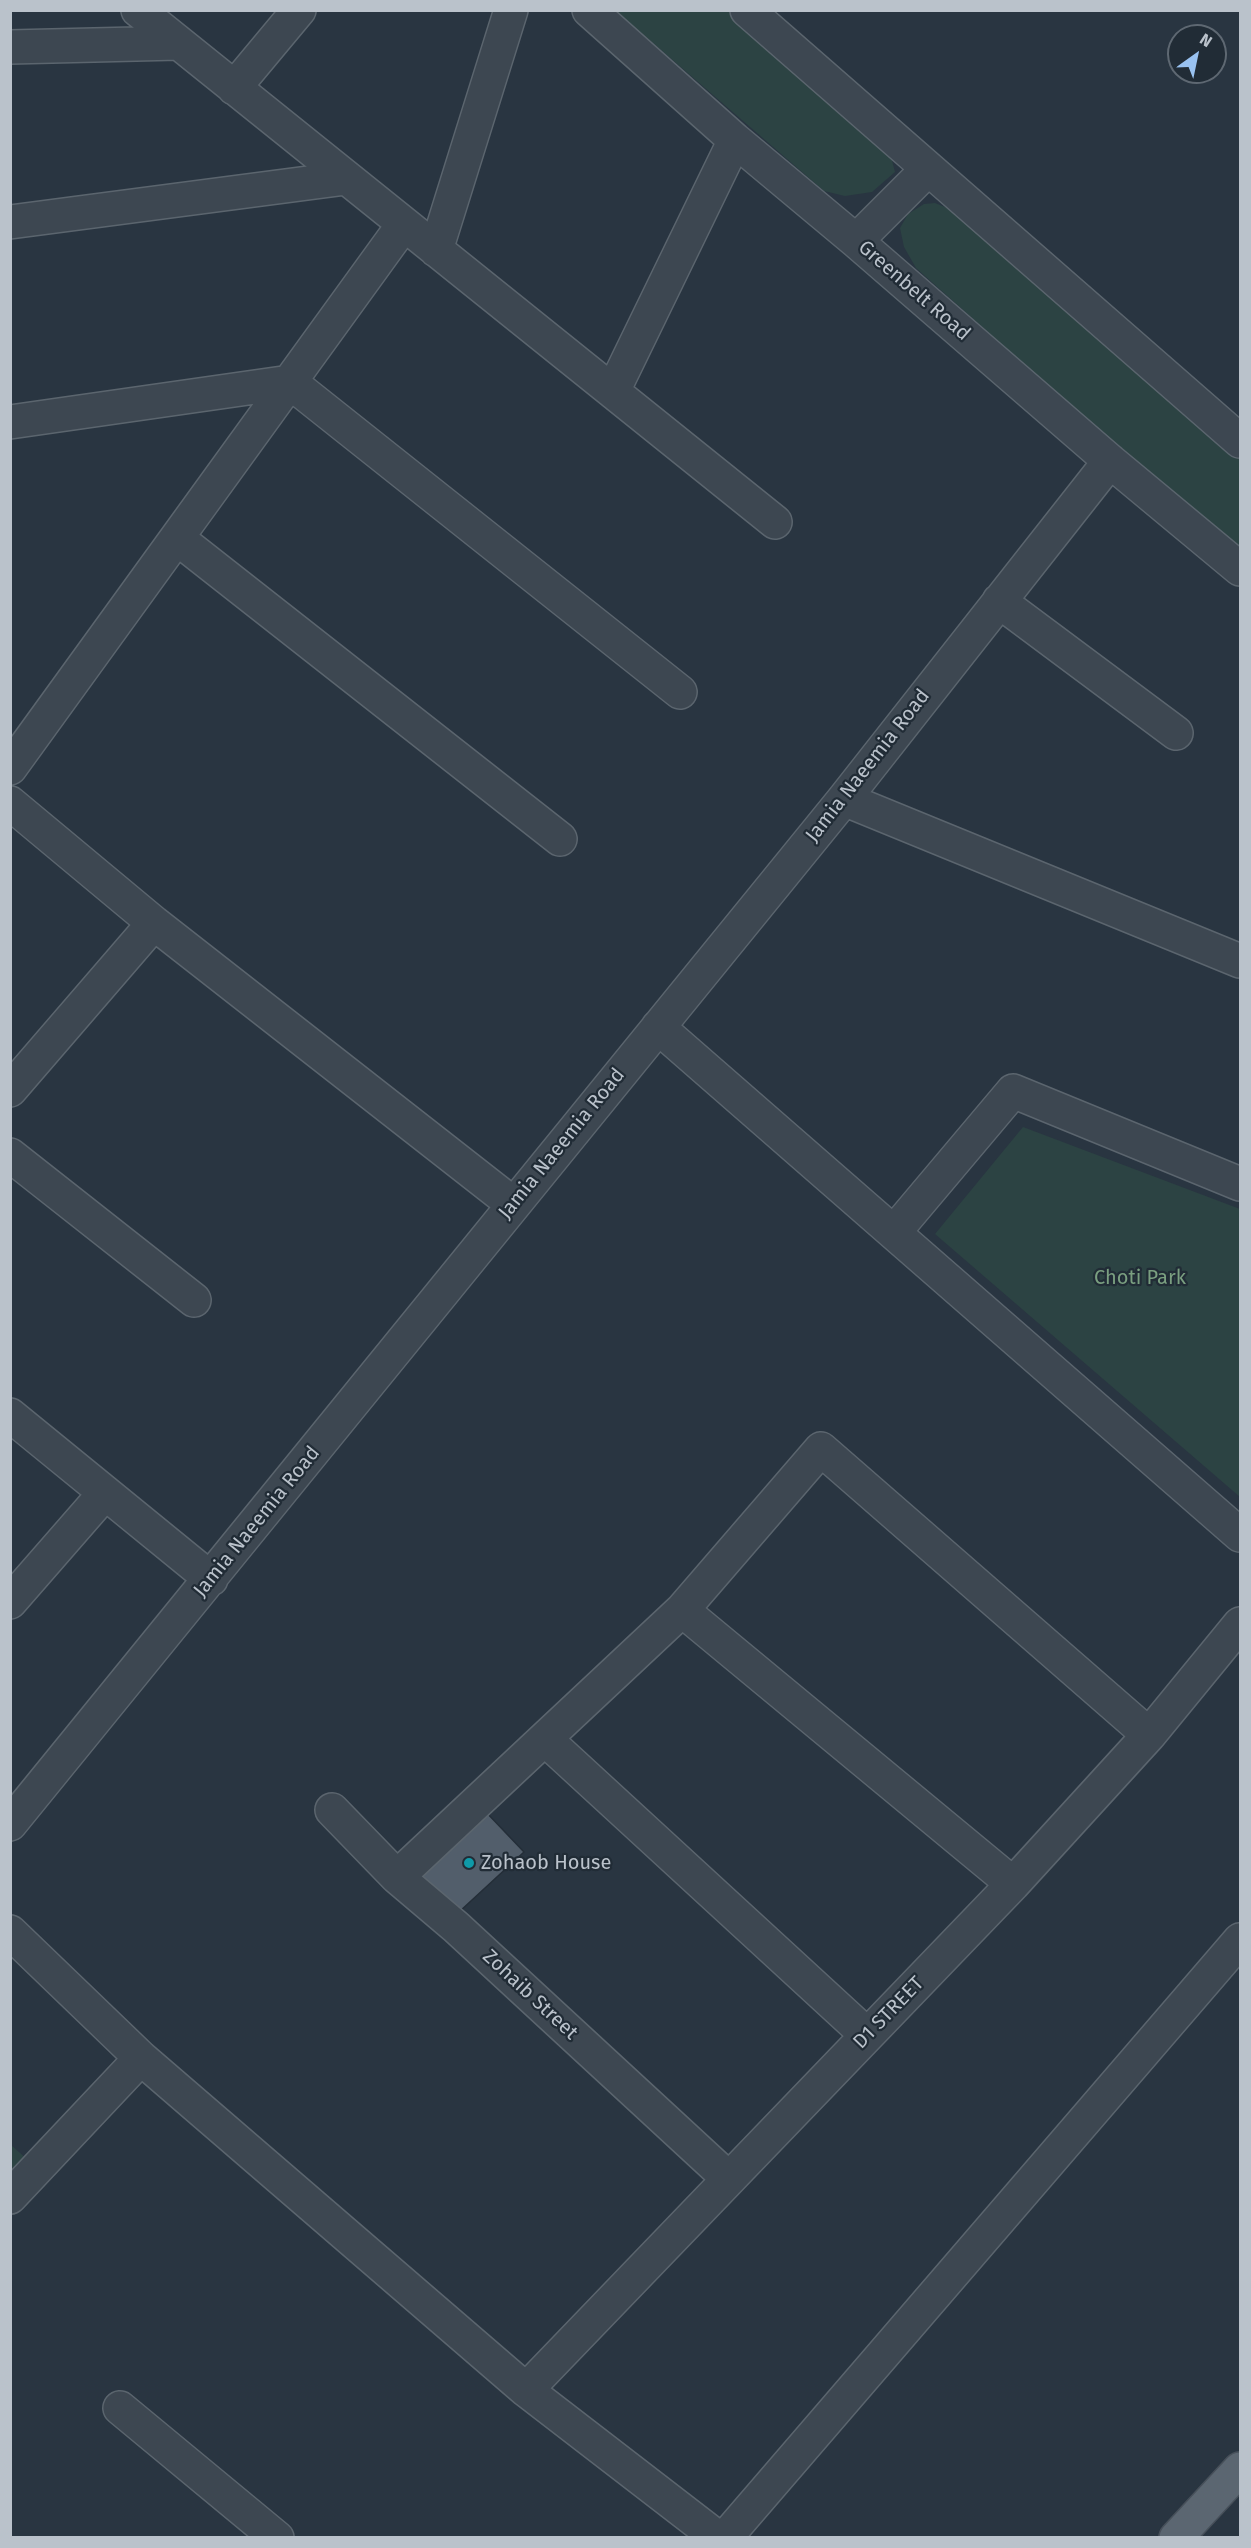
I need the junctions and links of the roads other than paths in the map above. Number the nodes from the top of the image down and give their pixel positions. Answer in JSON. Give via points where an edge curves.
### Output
{"nodes":[{"id":1,"x":138,"y":10,"type":"edge"},
{"id":2,"x":299,"y":10,"type":"edge"},
{"id":3,"x":511,"y":10,"type":"edge"},
{"id":4,"x":589,"y":10,"type":"edge"},
{"id":5,"x":747,"y":10,"type":"edge"},
{"id":6,"x":178,"y":43,"type":"junction"},
{"id":7,"x":10,"y":47,"type":"edge"},
{"id":8,"x":234,"y":88,"type":"junction"},
{"id":9,"x":735,"y":140,"type":"junction"},
{"id":10,"x":928,"y":169,"type":"junction"},
{"id":11,"x":346,"y":178,"type":"junction"},
{"id":12,"x":10,"y":222,"type":"edge"},
{"id":13,"x":404,"y":224,"type":"junction"},
{"id":14,"x":856,"y":241,"type":"junction"},
{"id":15,"x":436,"y":250,"type":"junction"},
{"id":16,"x":290,"y":382,"type":"junction"},
{"id":17,"x":613,"y":392,"type":"junction"},
{"id":18,"x":10,"y":422,"type":"edge"},
{"id":19,"x":1240,"y":441,"type":"edge"},
{"id":20,"x":1110,"y":461,"type":"junction"},
{"id":21,"x":775,"y":522,"type":"dead end"},
{"id":22,"x":177,"y":538,"type":"junction"},
{"id":23,"x":1240,"y":569,"type":"edge"},
{"id":24,"x":999,"y":601,"type":"junction"},
{"id":25,"x":680,"y":692,"type":"dead end"},
{"id":26,"x":1176,"y":733,"type":"dead end"},
{"id":27,"x":10,"y":768,"type":"edge"},
{"id":28,"x":844,"y":799,"type":"junction"},
{"id":29,"x":10,"y":803,"type":"edge"},
{"id":30,"x":560,"y":839,"type":"dead end"},
{"id":31,"x":154,"y":922,"type":"junction"},
{"id":32,"x":1240,"y":961,"type":"edge"},
{"id":33,"x":658,"y":1027,"type":"junction"},
{"id":34,"x":10,"y":1090,"type":"edge"},
{"id":35,"x":10,"y":1155,"type":"edge"},
{"id":36,"x":1240,"y":1184,"type":"edge"},
{"id":37,"x":513,"y":1204,"type":"junction"},
{"id":38,"x":895,"y":1231,"type":"junction"},
{"id":39,"x":194,"y":1300,"type":"dead end"},
{"id":40,"x":10,"y":1415,"type":"edge"},
{"id":41,"x":105,"y":1493,"type":"junction"},
{"id":42,"x":1240,"y":1535,"type":"edge"},
{"id":43,"x":211,"y":1579,"type":"junction"},
{"id":44,"x":10,"y":1602,"type":"edge"},
{"id":45,"x":682,"y":1610,"type":"junction"},
{"id":46,"x":1240,"y":1624,"type":"edge"},
{"id":47,"x":1149,"y":1735,"type":"junction"},
{"id":48,"x":545,"y":1739,"type":"junction"},
{"id":49,"x":332,"y":1810,"type":"dead end"},
{"id":50,"x":10,"y":1824,"type":"edge"},
{"id":51,"x":397,"y":1877,"type":"junction"},
{"id":52,"x":1013,"y":1884,"type":"junction"},
{"id":53,"x":10,"y":1932,"type":"edge"},
{"id":54,"x":1240,"y":1940,"type":"edge"},
{"id":55,"x":867,"y":2035,"type":"junction"},
{"id":56,"x":141,"y":2058,"type":"junction"},
{"id":57,"x":729,"y":2179,"type":"junction"},
{"id":58,"x":10,"y":2198,"type":"edge"},
{"id":59,"x":526,"y":2390,"type":"junction"},
{"id":60,"x":120,"y":2408,"type":"dead end"},
{"id":61,"x":1240,"y":2469,"type":"edge"},
{"id":62,"x":277,"y":2538,"type":"edge"},
{"id":63,"x":718,"y":2538,"type":"edge"},
{"id":64,"x":725,"y":2538,"type":"edge"},
{"id":65,"x":1176,"y":2538,"type":"edge"}],
"edges":[{"from":1,"to":6,"type":"street"},
{"from":2,"to":8,"type":"street"},
{"from":3,"to":15,"type":"street"},
{"from":4,"to":9,"type":"street","name":"Greenbelt Road"},
{"from":5,"to":10,"type":"street"},
{"from":6,"to":7,"type":"street"},
{"from":6,"to":8,"type":"street"},
{"from":8,"to":11,"type":"street"},
{"from":9,"to":14,"type":"street","name":"Greenbelt Road"},
{"from":9,"to":17,"type":"street"},
{"from":10,"to":14,"type":"street"},
{"from":10,"to":19,"type":"street"},
{"from":11,"to":12,"type":"street"},
{"from":11,"to":13,"type":"street"},
{"from":13,"to":15,"type":"street"},
{"from":13,"to":16,"type":"street"},
{"from":14,"to":20,"type":"street","name":"Greenbelt Road"},
{"from":15,"to":17,"type":"street"},
{"from":16,"to":18,"type":"street"},
{"from":16,"to":22,"type":"street"},
{"from":16,"to":25,"type":"street"},
{"from":17,"to":21,"type":"street"},
{"from":20,"to":23,"type":"street","name":"Greenbelt Road"},
{"from":20,"to":24,"type":"street","name":"Jamia Naeemia Road"},
{"from":22,"to":27,"type":"street"},
{"from":22,"to":30,"type":"street"},
{"from":24,"to":26,"type":"street"},
{"from":24,"to":28,"type":"street","name":"Jamia Naeemia Road"},
{"from":28,"to":32,"type":"street"},
{"from":28,"to":33,"type":"street","name":"Jamia Naeemia Road"},
{"from":29,"to":31,"type":"street"},
{"from":31,"to":34,"type":"street"},
{"from":31,"to":37,"type":"street"},
{"from":33,"to":37,"type":"street","name":"Jamia Naeemia Road"},
{"from":33,"to":38,"type":"street"},
{"from":35,"to":39,"type":"street"},
{"from":36,"to":38,"type":"street","via":[[1013,1091]]},
{"from":37,"to":43,"type":"street","name":"Jamia Naeemia Road"},
{"from":38,"to":42,"type":"street"},
{"from":40,"to":41,"type":"street"},
{"from":41,"to":43,"type":"street"},
{"from":41,"to":44,"type":"street"},
{"from":43,"to":50,"type":"street","name":"Jamia Naeemia Road"},
{"from":45,"to":47,"type":"street","via":[[821,1449]]},
{"from":45,"to":48,"type":"street"},
{"from":45,"to":52,"type":"street"},
{"from":46,"to":47,"type":"street","name":"D1 STREET"},
{"from":47,"to":52,"type":"street","name":"D1 STREET"},
{"from":48,"to":51,"type":"street"},
{"from":48,"to":55,"type":"street"},
{"from":49,"to":51,"type":"street","name":"Zohaib Street"},
{"from":51,"to":57,"type":"street","name":"Zohaib Street"},
{"from":52,"to":55,"type":"street","name":"D1 STREET"},
{"from":53,"to":56,"type":"street"},
{"from":54,"to":64,"type":"street"},
{"from":55,"to":57,"type":"street","name":"D1 STREET"},
{"from":56,"to":58,"type":"street"},
{"from":56,"to":59,"type":"street"},
{"from":57,"to":59,"type":"street","name":"D1 STREET"},
{"from":59,"to":63,"type":"street"},
{"from":60,"to":62,"type":"street"},
{"from":61,"to":65,"type":"main road"}]}
